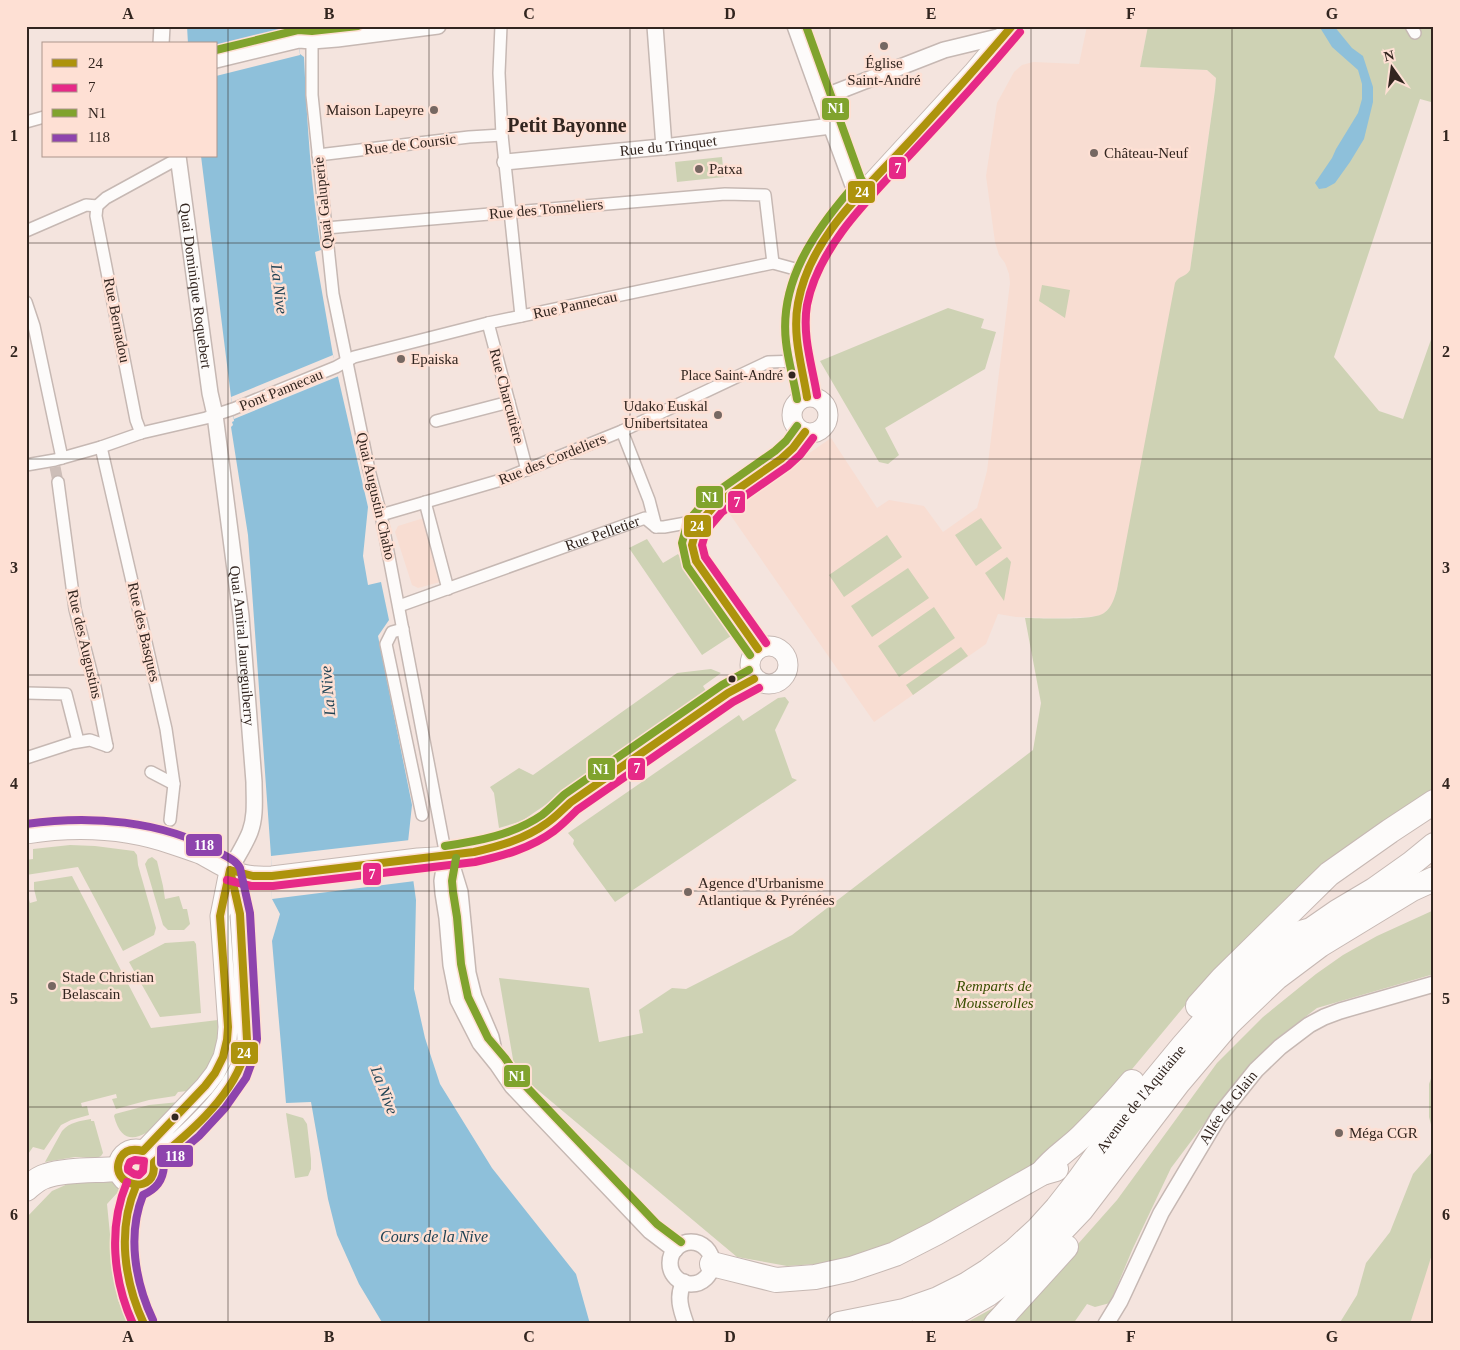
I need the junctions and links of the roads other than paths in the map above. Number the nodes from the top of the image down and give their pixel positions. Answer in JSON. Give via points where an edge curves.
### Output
{"nodes":[{"id":1,"x":162,"y":26,"type":"edge"},
{"id":2,"x":438,"y":26,"type":"edge"},
{"id":3,"x":501,"y":26,"type":"edge"},
{"id":4,"x":655,"y":26,"type":"edge"},
{"id":5,"x":795,"y":26,"type":"edge"},
{"id":6,"x":1009,"y":30,"type":"edge"},
{"id":7,"x":308,"y":36,"type":"edge"},
{"id":8,"x":161,"y":42,"type":"edge"},
{"id":9,"x":218,"y":59,"type":"edge"},
{"id":10,"x":821,"y":98,"type":"junction"},
{"id":11,"x":42,"y":118,"type":"edge"},
{"id":12,"x":26,"y":122,"type":"edge"},
{"id":13,"x":831,"y":126,"type":"junction"},
{"id":14,"x":502,"y":135,"type":"junction"},
{"id":15,"x":664,"y":146,"type":"junction"},
{"id":16,"x":318,"y":155,"type":"junction"},
{"id":17,"x":176,"y":158,"type":"edge"},
{"id":18,"x":178,"y":158,"type":"edge"},
{"id":19,"x":504,"y":162,"type":"junction"},
{"id":20,"x":859,"y":195,"type":"junction"},
{"id":21,"x":97,"y":206,"type":"junction"},
{"id":22,"x":509,"y":212,"type":"junction"},
{"id":23,"x":326,"y":228,"type":"junction"},
{"id":24,"x":26,"y":231,"type":"edge"},
{"id":25,"x":773,"y":263,"type":"junction"},
{"id":26,"x":806,"y":272,"type":"junction"},
{"id":27,"x":26,"y":302,"type":"edge"},
{"id":28,"x":521,"y":316,"type":"junction"},
{"id":29,"x":488,"y":323,"type":"junction"},
{"id":30,"x":800,"y":361,"type":"junction"},
{"id":31,"x":341,"y":365,"type":"junction"},
{"id":32,"x":807,"y":397,"type":"junction"},
{"id":33,"x":509,"y":402,"type":"junction"},
{"id":34,"x":214,"y":415,"type":"junction"},
{"id":35,"x":436,"y":421,"type":"dead end"},
{"id":36,"x":622,"y":431,"type":"junction"},
{"id":37,"x":805,"y":432,"type":"junction"},
{"id":38,"x":141,"y":433,"type":"junction"},
{"id":39,"x":102,"y":446,"type":"junction"},
{"id":40,"x":57,"y":461,"type":"junction"},
{"id":41,"x":26,"y":464,"type":"edge"},
{"id":42,"x":527,"y":470,"type":"junction"},
{"id":43,"x":58,"y":482,"type":"tunnel mouth"},
{"id":44,"x":425,"y":502,"type":"junction"},
{"id":45,"x":382,"y":515,"type":"junction"},
{"id":46,"x":697,"y":526,"type":"junction"},
{"id":47,"x":656,"y":527,"type":"junction"},
{"id":48,"x":448,"y":589,"type":"junction"},
{"id":49,"x":399,"y":606,"type":"junction"},
{"id":50,"x":403,"y":629,"type":"junction"},
{"id":51,"x":758,"y":649,"type":"junction"},
{"id":52,"x":754,"y":679,"type":"junction"},
{"id":53,"x":26,"y":693,"type":"edge"},
{"id":54,"x":78,"y":741,"type":"junction"},
{"id":55,"x":26,"y":758,"type":"edge"},
{"id":56,"x":151,"y":772,"type":"dead end"},
{"id":57,"x":174,"y":784,"type":"junction"},
{"id":58,"x":1434,"y":802,"type":"edge"},
{"id":59,"x":422,"y":815,"type":"dead end"},
{"id":60,"x":170,"y":820,"type":"dead end"},
{"id":61,"x":26,"y":834,"type":"edge"},
{"id":62,"x":1434,"y":845,"type":"edge"},
{"id":63,"x":446,"y":856,"type":"junction"},
{"id":64,"x":1342,"y":866,"type":"junction"},
{"id":65,"x":230,"y":870,"type":"junction"},
{"id":66,"x":1434,"y":879,"type":"edge"},
{"id":67,"x":1297,"y":934,"type":"junction"},
{"id":68,"x":1434,"y":984,"type":"edge"},
{"id":69,"x":1122,"y":1120,"type":"junction"},
{"id":70,"x":149,"y":1156,"type":"junction"},
{"id":71,"x":118,"y":1169,"type":"junction"},
{"id":72,"x":1110,"y":1171,"type":"junction"},
{"id":73,"x":1042,"y":1173,"type":"junction"},
{"id":74,"x":136,"y":1186,"type":"junction"},
{"id":75,"x":26,"y":1189,"type":"edge"},
{"id":76,"x":674,"y":1250,"type":"junction"},
{"id":77,"x":712,"y":1264,"type":"junction"},
{"id":78,"x":684,"y":1282,"type":"junction"},
{"id":79,"x":144,"y":1324,"type":"edge"},
{"id":80,"x":686,"y":1324,"type":"edge"},
{"id":81,"x":839,"y":1324,"type":"edge"},
{"id":82,"x":924,"y":1324,"type":"edge"},
{"id":83,"x":996,"y":1324,"type":"edge"},
{"id":84,"x":1106,"y":1324,"type":"edge"}],
"edges":[{"from":1,"to":8,"type":"street"},
{"from":2,"to":7,"type":"street"},
{"from":3,"to":14,"type":"street"},
{"from":4,"to":15,"type":"street"},
{"from":5,"to":10,"type":"street"},
{"from":6,"to":10,"type":"street","via":[[944,50]]},
{"from":6,"to":20,"type":"street"},
{"from":7,"to":9,"type":"street"},
{"from":7,"to":16,"type":"street","name":"Quai Galuperie"},
{"from":10,"to":13,"type":"street"},
{"from":11,"to":12,"type":"street"},
{"from":13,"to":15,"type":"street","name":"Rue du Trinquet"},
{"from":13,"to":20,"type":"street"},
{"from":14,"to":16,"type":"street","name":"Rue de Coursic"},
{"from":14,"to":19,"type":"street"},
{"from":15,"to":19,"type":"street","name":"Rue du Trinquet"},
{"from":16,"to":23,"type":"street","name":"Quai Galuperie"},
{"from":17,"to":21,"type":"street"},
{"from":18,"to":34,"type":"street","name":"Quai Dominique Roquebert"},
{"from":19,"to":22,"type":"street"},
{"from":20,"to":26,"type":"street","via":[[825,237]]},
{"from":21,"to":24,"type":"street","via":[[86,205]]},
{"from":21,"to":38,"type":"street","name":"Rue Bernadou","via":[[96,216]]},
{"from":22,"to":23,"type":"street","name":"Rue des Tonneliers"},
{"from":22,"to":25,"type":"street","name":"Rue des Tonneliers","via":[[725,194],[765,195]]},
{"from":22,"to":28,"type":"street"},
{"from":23,"to":31,"type":"street","name":"Quai Galuperie"},
{"from":25,"to":26,"type":"street","name":"Rue Pannecau"},
{"from":25,"to":28,"type":"street","name":"Rue Pannecau"},
{"from":26,"to":30,"type":"street","via":[[796,321]]},
{"from":27,"to":40,"type":"street","via":[[34,326]]},
{"from":28,"to":29,"type":"street","name":"Rue Pannecau"},
{"from":29,"to":31,"type":"street","name":"Rue Pannecau","via":[[354,358]]},
{"from":29,"to":33,"type":"street","name":"Rue Charcutière"},
{"from":30,"to":32,"type":"street"},
{"from":30,"to":36,"type":"street","name":"Rue des Cordeliers","via":[[768,362]]},
{"from":31,"to":34,"type":"street","name":"Pont Pannecau"},
{"from":31,"to":45,"type":"street","name":"Quai Augustin Chaho"},
{"from":32,"to":37,"type":"street","via":[[796,404],[792,416],[796,426]]},
{"from":32,"to":37,"type":"street","via":[[819,399],[828,414],[818,431]]},
{"from":33,"to":35,"type":"street"},
{"from":33,"to":42,"type":"street","name":"Rue Charcutière"},
{"from":34,"to":38,"type":"street","name":"Pont Pannecau"},
{"from":34,"to":65,"type":"street","name":"Quai Amiral Jaureguiberry","via":[[241,616],[254,798],[250,833]]},
{"from":36,"to":42,"type":"street","name":"Rue des Cordeliers"},
{"from":36,"to":47,"type":"street"},
{"from":37,"to":46,"type":"street","via":[[794,448],[715,505]]},
{"from":38,"to":39,"type":"street","name":"Pont Pannecau"},
{"from":39,"to":40,"type":"street","name":"Pont Pannecau"},
{"from":39,"to":57,"type":"street","name":"Rue des Basques","via":[[164,720]]},
{"from":40,"to":41,"type":"street","name":"Pont Pannecau"},
{"from":42,"to":44,"type":"street","name":"Rue des Cordeliers"},
{"from":43,"to":54,"type":"street","name":"Rue des Augustins","via":[[75,609],[107,746],[90,740]]},
{"from":44,"to":45,"type":"street","name":"Rue des Cordeliers"},
{"from":44,"to":48,"type":"street"},
{"from":45,"to":49,"type":"street","name":"Quai Augustin Chaho"},
{"from":46,"to":47,"type":"street","name":"Rue Pelletier","via":[[686,523]]},
{"from":46,"to":51,"type":"street","via":[[692,545],[696,561]]},
{"from":47,"to":48,"type":"street","name":"Rue Pelletier","via":[[644,518]]},
{"from":48,"to":49,"type":"street","name":"Rue Pelletier"},
{"from":49,"to":50,"type":"street","name":"Quai Augustin Chaho"},
{"from":50,"to":59,"type":"street","via":[[392,632],[386,644]]},
{"from":50,"to":63,"type":"street","name":"Quai Augustin Chaho"},
{"from":51,"to":52,"type":"street","via":[[749,663]]},
{"from":51,"to":52,"type":"street","via":[[773,646],[780,649],[788,662],[788,669],[780,682],[774,684],[767,685]]},
{"from":52,"to":63,"type":"street","via":[[728,693],[571,802],[548,823],[522,838],[497,847]]},
{"from":53,"to":54,"type":"street","via":[[66,694]]},
{"from":54,"to":55,"type":"street"},
{"from":56,"to":57,"type":"street"},
{"from":57,"to":60,"type":"street","name":"Rue des Basques"},
{"from":58,"to":64,"type":"main road"},
{"from":61,"to":65,"type":"street","via":[[82,829],[126,832],[201,854]]},
{"from":62,"to":67,"type":"main road","name":"Avenue de l'Aquitaine","via":[[1374,890],[1311,930]]},
{"from":63,"to":65,"type":"street","via":[[272,876],[253,876]]},
{"from":63,"to":76,"type":"street","via":[[442,881],[451,965],[458,1000],[480,1043],[525,1100],[650,1230]]},
{"from":64,"to":67,"type":"main road","via":[[1315,914]]},
{"from":64,"to":73,"type":"main road","via":[[1323,880],[1223,978],[1119,1098]]},
{"from":65,"to":70,"type":"street","via":[[240,914],[247,1040],[243,1060],[224,1093],[172,1148]]},
{"from":66,"to":72,"type":"main road","name":"Avenue de l'Aquitaine","via":[[1412,888],[1320,945],[1276,978],[1229,1023]]},
{"from":67,"to":69,"type":"main road","name":"Avenue de l'Aquitaine","via":[[1210,1016]]},
{"from":68,"to":84,"type":"street","name":"Allée de Glain","via":[[1324,1017],[1280,1047],[1256,1070],[1219,1116],[1161,1213]]},
{"from":69,"to":73,"type":"main road","via":[[1107,1125],[1055,1169]]},
{"from":69,"to":81,"type":"main road","name":"Avenue de l'Aquitaine","via":[[1057,1208],[1014,1251],[988,1271],[938,1299],[904,1311]]},
{"from":70,"to":71,"type":"street","via":[[137,1149],[131,1150],[121,1157]]},
{"from":70,"to":74,"type":"street","via":[[154,1168],[151,1178]]},
{"from":71,"to":74,"type":"street","via":[[122,1179]]},
{"from":71,"to":75,"type":"main road","via":[[44,1176]]},
{"from":72,"to":82,"type":"main road","name":"Avenue de l'Aquitaine","via":[[1059,1234],[1015,1274],[962,1309]]},
{"from":72,"to":83,"type":"main road","via":[[1096,1208],[1074,1238]]},
{"from":73,"to":77,"type":"main road","via":[[896,1254],[852,1269],[815,1277],[776,1280]]},
{"from":74,"to":79,"type":"street","via":[[128,1208],[125,1254],[132,1296]]},
{"from":76,"to":77,"type":"street","via":[[685,1243],[699,1244],[709,1252]]},
{"from":76,"to":78,"type":"street","via":[[671,1269]]},
{"from":77,"to":78,"type":"street","via":[[702,1280]]},
{"from":78,"to":80,"type":"street","via":[[679,1299]]}]}
